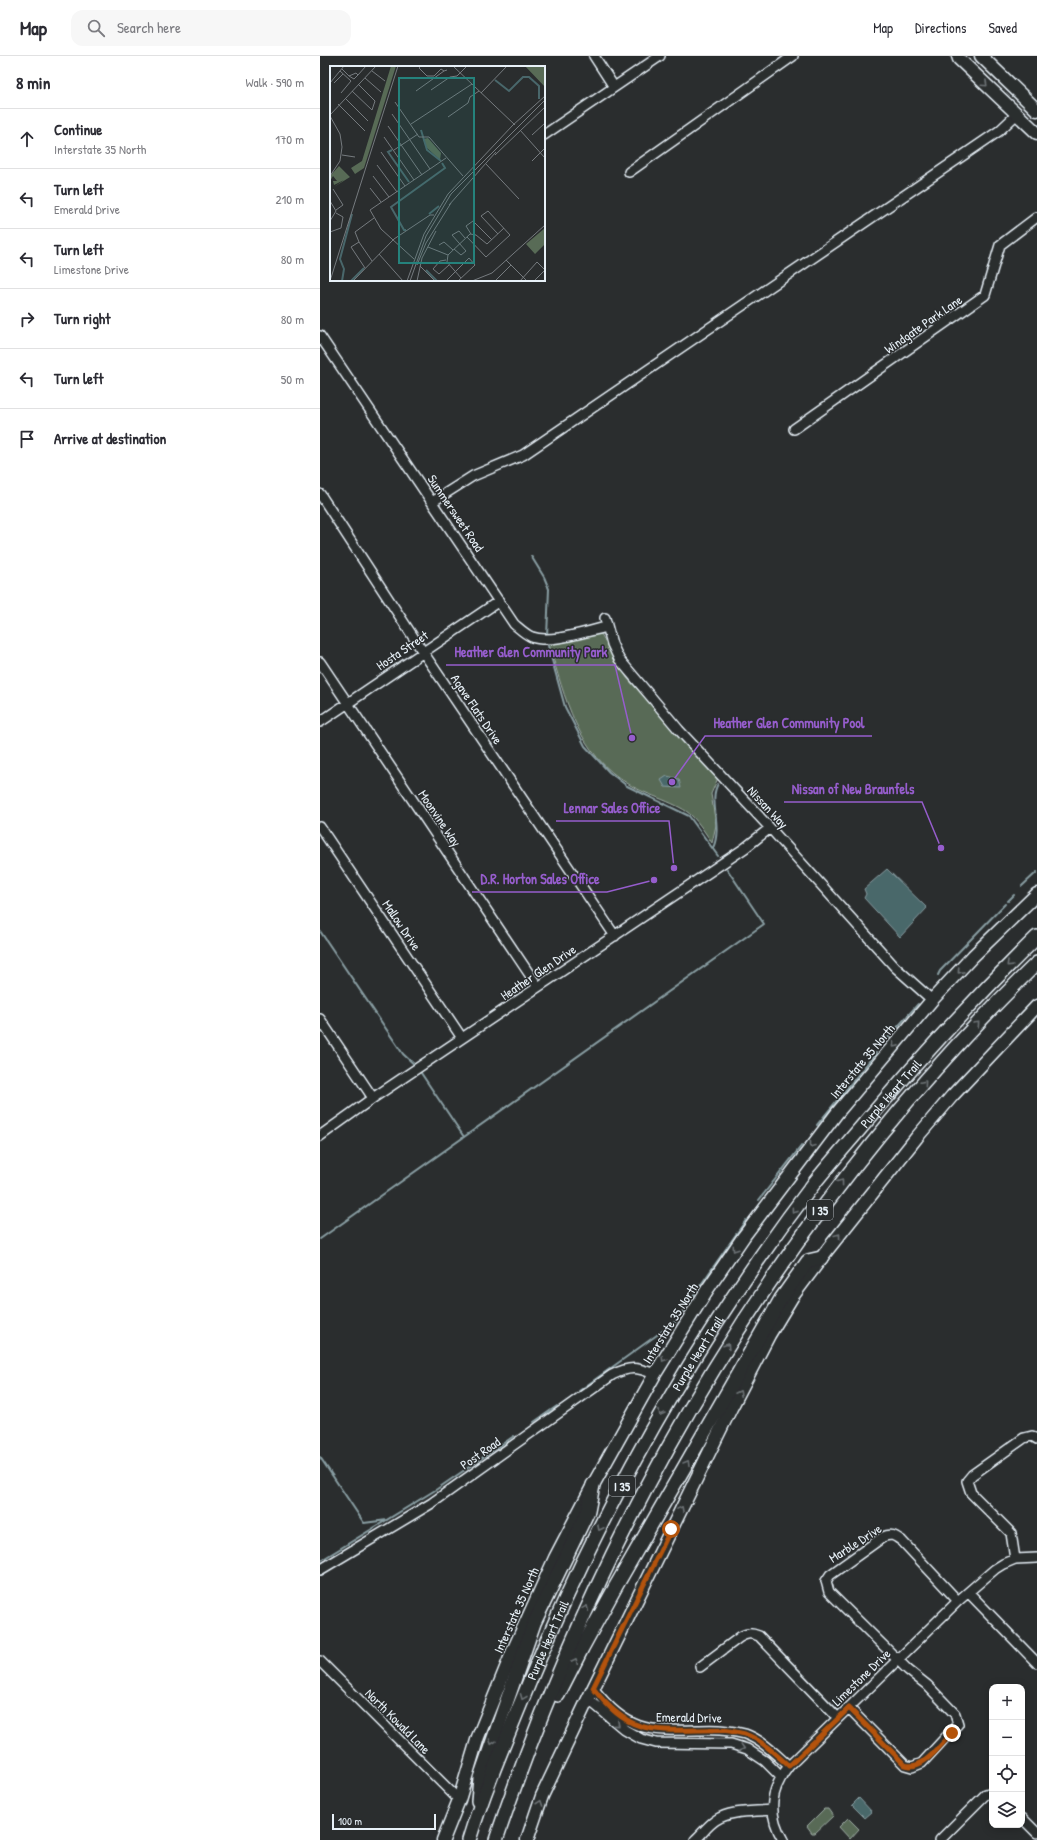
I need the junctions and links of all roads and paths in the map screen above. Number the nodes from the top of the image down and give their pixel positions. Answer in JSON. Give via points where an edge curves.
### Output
{"nodes":[{"id":1,"x":594,"y":56,"type":"edge"},
{"id":2,"x":660,"y":56,"type":"edge"},
{"id":3,"x":793,"y":56,"type":"edge"},
{"id":4,"x":958,"y":56,"type":"edge"},
{"id":5,"x":981,"y":56,"type":"edge"},
{"id":6,"x":614,"y":87,"type":"junction"},
{"id":7,"x":1037,"y":110,"type":"edge"},
{"id":8,"x":1016,"y":114,"type":"junction"},
{"id":9,"x":1037,"y":133,"type":"edge"},
{"id":10,"x":545,"y":134,"type":"edge"},
{"id":11,"x":629,"y":172,"type":"dead end"},
{"id":12,"x":1037,"y":217,"type":"edge"},
{"id":13,"x":320,"y":336,"type":"edge"},
{"id":14,"x":794,"y":429,"type":"dead end"},
{"id":15,"x":320,"y":494,"type":"edge"},
{"id":16,"x":432,"y":502,"type":"junction"},
{"id":17,"x":499,"y":601,"type":"junction"},
{"id":18,"x":606,"y":623,"type":"joint"},
{"id":19,"x":423,"y":652,"type":"junction"},
{"id":20,"x":320,"y":662,"type":"edge"},
{"id":21,"x":347,"y":703,"type":"junction"},
{"id":22,"x":320,"y":722,"type":"edge"},
{"id":23,"x":320,"y":827,"type":"edge"},
{"id":24,"x":770,"y":828,"type":"junction"},
{"id":25,"x":1037,"y":894,"type":"edge"},
{"id":26,"x":615,"y":936,"type":"junction"},
{"id":27,"x":1037,"y":937,"type":"edge"},
{"id":28,"x":1037,"y":963,"type":"edge"},
{"id":29,"x":538,"y":987,"type":"junction"},
{"id":30,"x":932,"y":1000,"type":"junction"},
{"id":31,"x":1037,"y":1006,"type":"edge"},
{"id":32,"x":320,"y":1019,"type":"edge"},
{"id":33,"x":462,"y":1038,"type":"junction"},
{"id":34,"x":373,"y":1098,"type":"junction"},
{"id":35,"x":320,"y":1136,"type":"edge"},
{"id":36,"x":821,"y":1258,"type":"junction"},
{"id":37,"x":655,"y":1374,"type":"junction"},
{"id":38,"x":1037,"y":1439,"type":"edge"},
{"id":39,"x":593,"y":1485,"type":"junction"},
{"id":40,"x":1037,"y":1558,"type":"edge"},
{"id":41,"x":1015,"y":1559,"type":"junction"},
{"id":42,"x":320,"y":1570,"type":"edge"},
{"id":43,"x":969,"y":1593,"type":"junction"},
{"id":44,"x":958,"y":1601,"type":"junction"},
{"id":45,"x":898,"y":1660,"type":"junction"},
{"id":46,"x":320,"y":1661,"type":"edge"},
{"id":47,"x":1037,"y":1663,"type":"edge"},
{"id":48,"x":700,"y":1667,"type":"dead end"},
{"id":49,"x":590,"y":1693,"type":"junction"},
{"id":50,"x":849,"y":1708,"type":"junction"},
{"id":51,"x":838,"y":1718,"type":"junction"},
{"id":52,"x":789,"y":1766,"type":"junction"},
{"id":53,"x":781,"y":1777,"type":"junction"},
{"id":54,"x":989,"y":1793,"type":"edge"},
{"id":55,"x":458,"y":1800,"type":"junction"},
{"id":56,"x":771,"y":1810,"type":"junction"},
{"id":57,"x":476,"y":1818,"type":"junction"},
{"id":58,"x":1025,"y":1821,"type":"edge"},
{"id":59,"x":1037,"y":1833,"type":"edge"},
{"id":60,"x":443,"y":1840,"type":"edge"},
{"id":61,"x":469,"y":1840,"type":"edge"},
{"id":62,"x":496,"y":1840,"type":"edge"},
{"id":63,"x":502,"y":1840,"type":"edge"},
{"id":64,"x":527,"y":1840,"type":"edge"},
{"id":65,"x":695,"y":1840,"type":"edge"},
{"id":66,"x":783,"y":1840,"type":"edge"},
{"id":67,"x":940,"y":1840,"type":"edge"}],
"edges":[{"from":1,"to":6,"type":"street"},
{"from":2,"to":6,"type":"street"},
{"from":3,"to":11,"type":"street"},
{"from":4,"to":8,"type":"main road","one_way":true},
{"from":5,"to":7,"type":"main road"},
{"from":6,"to":10,"type":"street"},
{"from":8,"to":9,"type":"main road"},
{"from":8,"to":16,"type":"street","via":[[999,131],[523,455],[473,476]]},
{"from":12,"to":14,"type":"street","name":"Windgate Park Lane","via":[[1000,245],[985,295]]},
{"from":13,"to":16,"type":"street","name":"Summersweet Road"},
{"from":15,"to":19,"type":"street","name":"Agave Flats Drive"},
{"from":16,"to":17,"type":"street","name":"Summersweet Road"},
{"from":17,"to":18,"type":"street","name":"Summersweet Road","via":[[514,624],[525,634],[540,639],[554,638]]},
{"from":17,"to":19,"type":"street","name":"Hosta Street"},
{"from":18,"to":24,"type":"street","name":"Nissan Way","via":[[619,659],[679,730]]},
{"from":19,"to":21,"type":"street","name":"Hosta Street"},
{"from":19,"to":26,"type":"street","name":"Agave Flats Drive"},
{"from":20,"to":21,"type":"street","name":"Moonvine Way"},
{"from":21,"to":22,"type":"street","name":"Hosta Street"},
{"from":21,"to":29,"type":"street","name":"Moonvine Way"},
{"from":23,"to":33,"type":"street","name":"Mallow Drive"},
{"from":24,"to":26,"type":"street","name":"Heather Glen Drive","via":[[746,848]]},
{"from":24,"to":30,"type":"street","name":"Nissan Way","via":[[895,967]]},
{"from":25,"to":30,"type":"main road","name":"Interstate 35 North","one_way":true},
{"from":26,"to":29,"type":"street","name":"Heather Glen Drive"},
{"from":27,"to":57,"type":"highway","name":"Purple Heart Trail","number":"I 35","one_way":true,"via":[[950,1026],[817,1180],[764,1251],[715,1325],[651,1431],[590,1547],[552,1628]]},
{"from":62,"to":28,"type":"highway","name":"Purple Heart Trail","number":"I 35","one_way":true,"via":[[528,1749],[598,1582],[654,1470],[706,1380],[799,1239],[858,1161],[951,1053]]},
{"from":29,"to":33,"type":"street","name":"Heather Glen Drive"},
{"from":30,"to":37,"type":"main road","name":"Interstate 35 North","one_way":true,"via":[[837,1113],[761,1213],[707,1290]]},
{"from":36,"to":31,"type":"main road","one_way":true,"via":[[952,1096]]},
{"from":32,"to":34,"type":"street"},
{"from":33,"to":34,"type":"street","name":"Heather Glen Drive"},
{"from":34,"to":35,"type":"street","name":"Heather Glen Drive"},
{"from":49,"to":36,"type":"main road","one_way":true,"via":[[769,1335],[792,1297]]},
{"from":63,"to":36,"type":"highway","one_way":true,"via":[[534,1752],[585,1641],[654,1517],[782,1299],[808,1261]]},
{"from":37,"to":39,"type":"main road","name":"Interstate 35 North"},
{"from":37,"to":42,"type":"street","name":"Post Road","via":[[638,1368],[626,1368],[612,1375],[437,1500]]},
{"from":38,"to":41,"type":"street","via":[[1032,1436],[1024,1438],[972,1475],[967,1483],[971,1493],[1011,1533]]},
{"from":39,"to":55,"type":"main road","name":"Interstate 35 North","via":[[555,1558],[512,1653],[478,1737]]},
{"from":39,"to":57,"type":"highway","one_way":true,"via":[[588,1511],[534,1623],[515,1677],[480,1778]]},
{"from":40,"to":41,"type":"street","name":"Limestone Drive"},
{"from":41,"to":43,"type":"street","name":"Limestone Drive","via":[[999,1566]]},
{"from":43,"to":44,"type":"street","name":"Limestone Drive"},
{"from":43,"to":47,"type":"street"},
{"from":44,"to":45,"type":"street","name":"Limestone Drive"},
{"from":44,"to":45,"type":"street","name":"Marble Drive","via":[[894,1535],[878,1540],[830,1575],[826,1581],[829,1592]]},
{"from":45,"to":50,"type":"street","name":"Limestone Drive"},
{"from":45,"to":50,"type":"street","via":[[927,1685],[958,1719],[952,1733],[922,1763],[912,1768],[905,1765]]},
{"from":46,"to":55,"type":"street","name":"North Kowald Lane"},
{"from":48,"to":51,"type":"street","via":[[740,1637],[754,1634],[759,1636]]},
{"from":49,"to":52,"type":"street","name":"Emerald Drive","via":[[635,1725],[664,1730],[731,1731],[760,1741]]},
{"from":49,"to":53,"type":"street","name":"Emerald Drive","one_way":true,"via":[[625,1730],[641,1739],[656,1743],[731,1744],[747,1749]]},
{"from":64,"to":49,"type":"main road","one_way":true,"via":[[542,1796]]},
{"from":50,"to":51,"type":"street","name":"Limestone Drive"},
{"from":51,"to":52,"type":"street","name":"Limestone Drive"},
{"from":52,"to":53,"type":"street","name":"Limestone Drive"},
{"from":53,"to":56,"type":"street","name":"Limestone Drive","via":[[776,1786]]},
{"from":54,"to":67,"type":"street"},
{"from":55,"to":60,"type":"main road","name":"Interstate 35 North"},
{"from":56,"to":65,"type":"street","via":[[722,1817],[714,1821]]},
{"from":56,"to":66,"type":"street"},
{"from":57,"to":61,"type":"highway","name":"Purple Heart Trail","number":"I 35"},
{"from":58,"to":59,"type":"street"}]}
